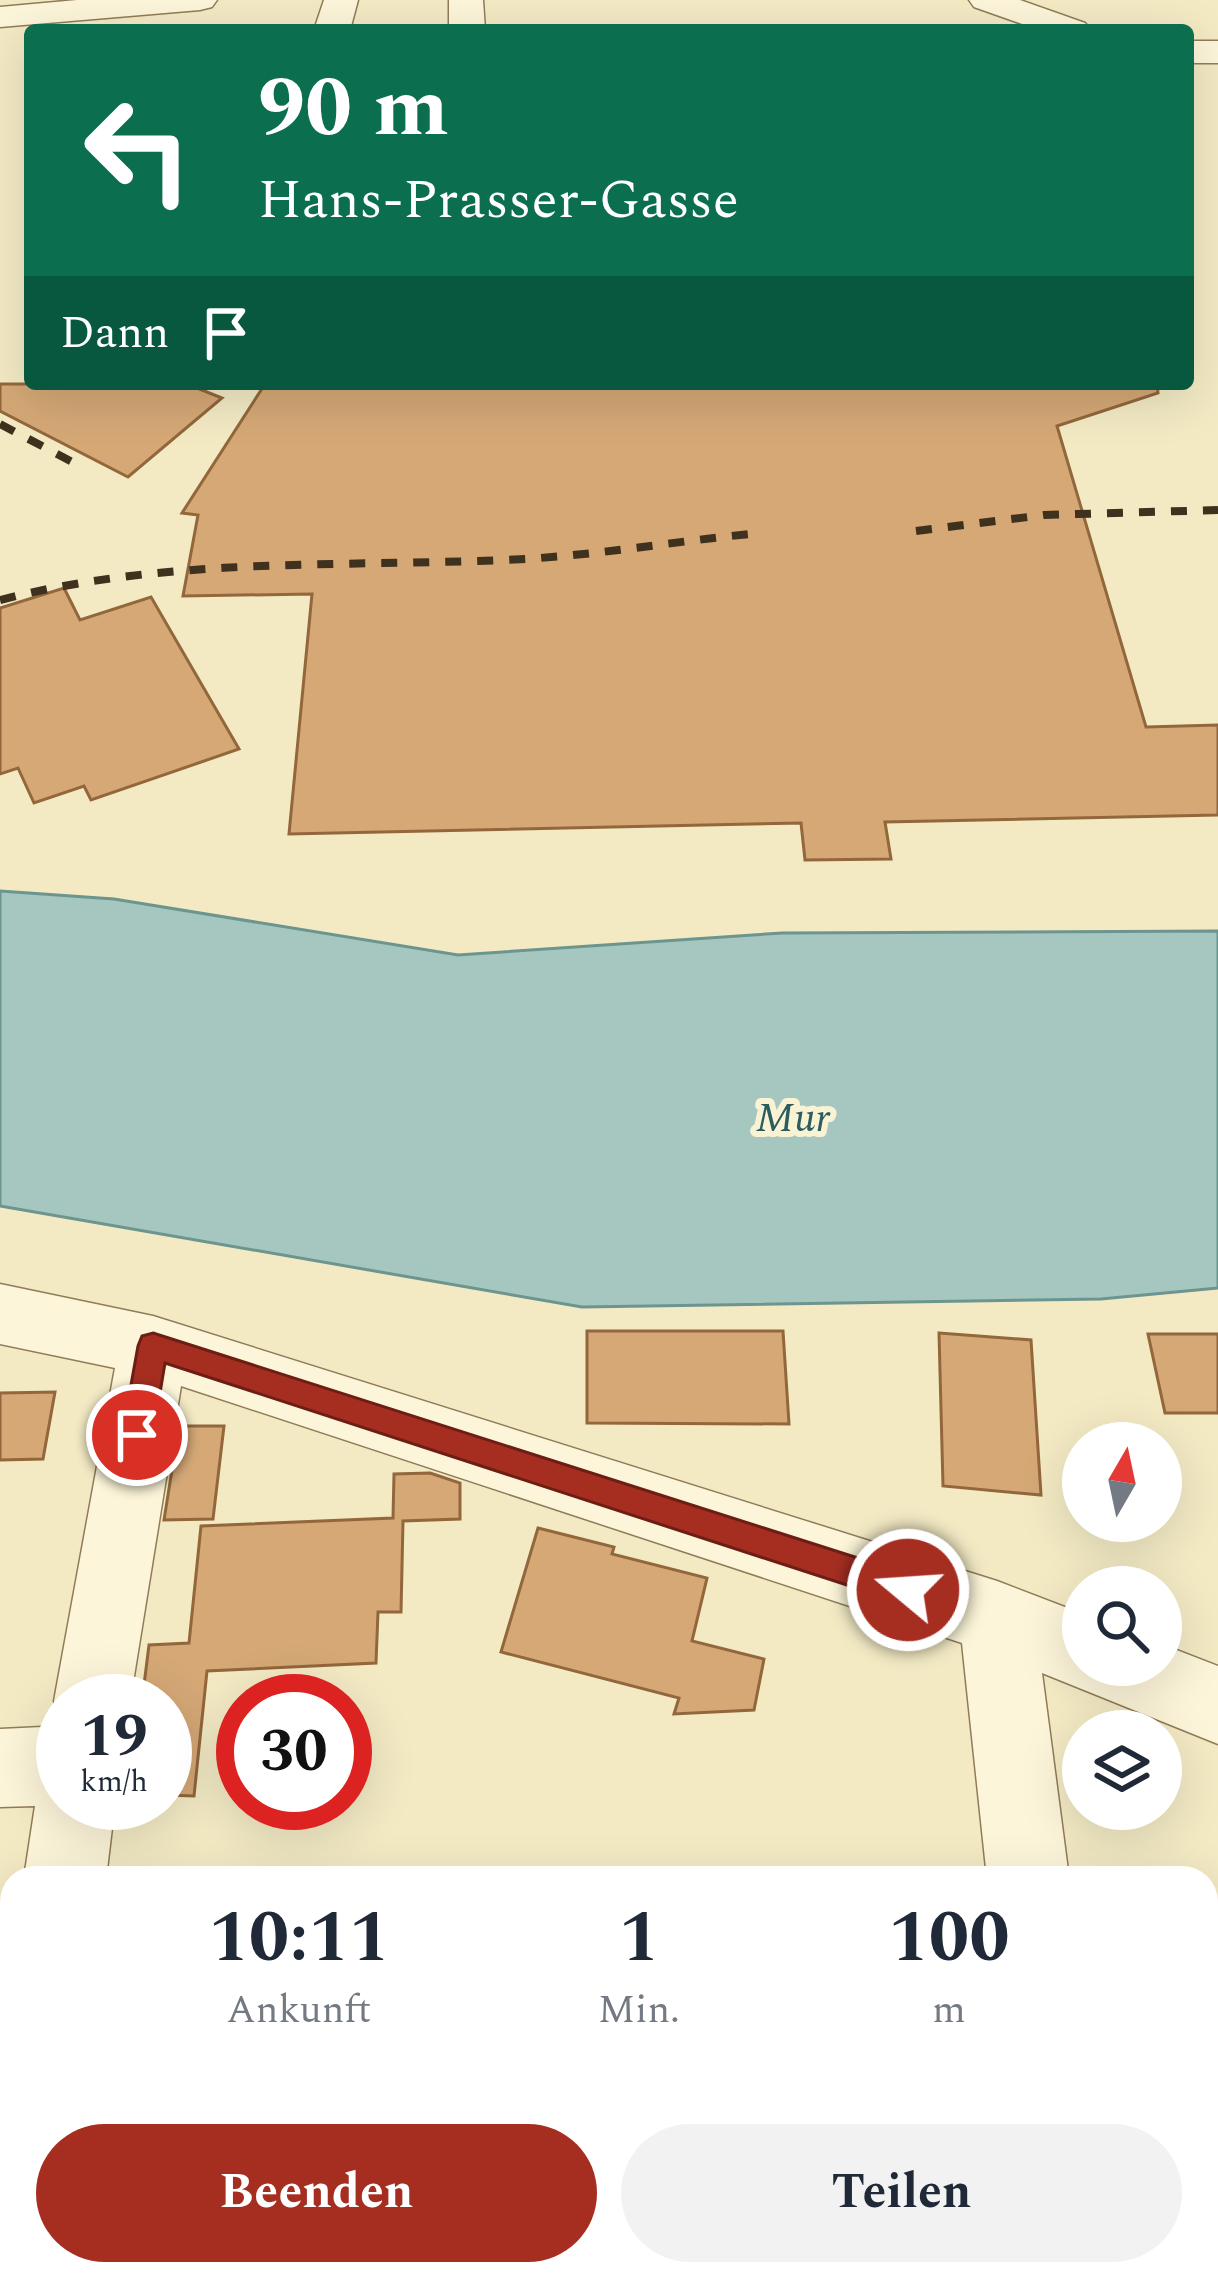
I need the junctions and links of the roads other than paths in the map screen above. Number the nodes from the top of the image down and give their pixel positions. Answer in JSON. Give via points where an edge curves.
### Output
{"nodes":[{"id":1,"x":200,"y":0,"type":"edge"},
{"id":2,"x":986,"y":0,"type":"edge"},
{"id":3,"x":0,"y":17,"type":"edge"},
{"id":4,"x":1056,"y":24,"type":"edge"},
{"id":5,"x":0,"y":1314,"type":"edge"},
{"id":6,"x":153,"y":1346,"type":"junction"},
{"id":7,"x":997,"y":1618,"type":"junction"},
{"id":8,"x":1062,"y":1644,"type":"edge"},
{"id":9,"x":97,"y":1674,"type":"edge"},
{"id":10,"x":1170,"y":1686,"type":"edge"},
{"id":11,"x":1218,"y":1705,"type":"edge"},
{"id":12,"x":36,"y":1766,"type":"edge"},
{"id":13,"x":0,"y":1768,"type":"edge"},
{"id":14,"x":71,"y":1830,"type":"edge"},
{"id":15,"x":67,"y":1866,"type":"edge"},
{"id":16,"x":1027,"y":1866,"type":"edge"}],
"edges":[{"from":1,"to":3,"type":"street"},
{"from":2,"to":4,"type":"street"},
{"from":5,"to":6,"type":"street"},
{"from":6,"to":7,"type":"street"},
{"from":6,"to":9,"type":"street"},
{"from":7,"to":8,"type":"street"},
{"from":7,"to":16,"type":"street"},
{"from":10,"to":11,"type":"street"},
{"from":12,"to":13,"type":"street"},
{"from":14,"to":15,"type":"street"}]}
